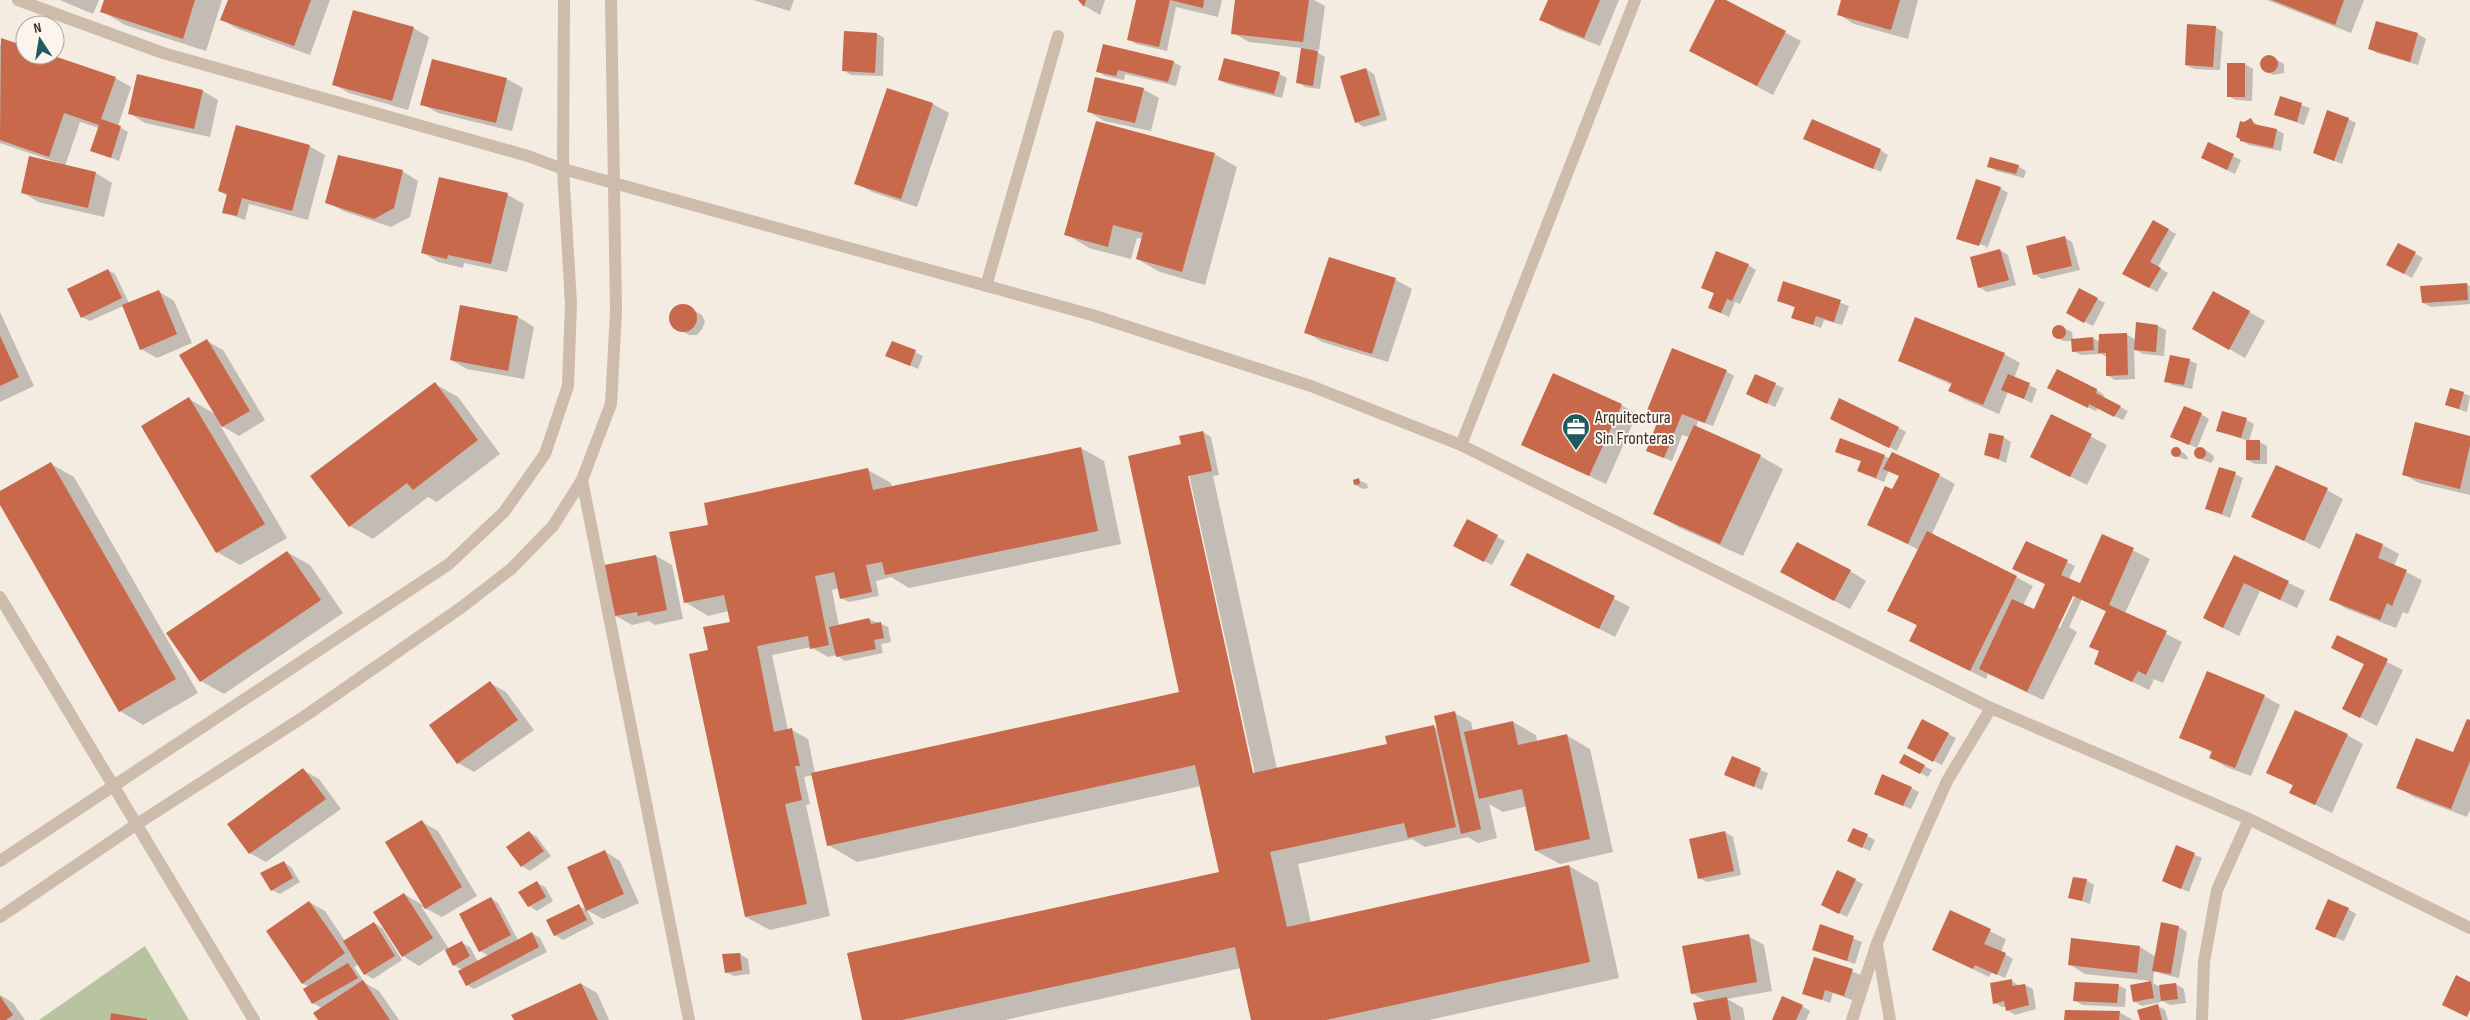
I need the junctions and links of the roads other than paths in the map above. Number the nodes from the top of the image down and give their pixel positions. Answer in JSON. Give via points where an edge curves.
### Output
{"nodes":[{"id":1,"x":18,"y":0,"type":"edge"},
{"id":2,"x":564,"y":0,"type":"edge"},
{"id":3,"x":611,"y":0,"type":"edge"},
{"id":4,"x":1635,"y":0,"type":"edge"},
{"id":5,"x":1058,"y":36,"type":"dead end"},
{"id":6,"x":563,"y":169,"type":"junction"},
{"id":7,"x":613,"y":185,"type":"junction"},
{"id":8,"x":986,"y":286,"type":"junction"},
{"id":9,"x":1461,"y":445,"type":"junction"},
{"id":10,"x":582,"y":480,"type":"junction"},
{"id":11,"x":0,"y":597,"type":"edge"},
{"id":12,"x":1990,"y":708,"type":"junction"},
{"id":13,"x":113,"y":787,"type":"junction"},
{"id":14,"x":2249,"y":819,"type":"junction"},
{"id":15,"x":137,"y":824,"type":"junction"},
{"id":16,"x":0,"y":861,"type":"edge"},
{"id":17,"x":0,"y":916,"type":"edge"},
{"id":18,"x":2470,"y":928,"type":"edge"},
{"id":19,"x":1877,"y":943,"type":"junction"},
{"id":20,"x":254,"y":1020,"type":"edge"},
{"id":21,"x":689,"y":1020,"type":"edge"},
{"id":22,"x":1852,"y":1020,"type":"edge"},
{"id":23,"x":1890,"y":1020,"type":"edge"},
{"id":24,"x":2202,"y":1020,"type":"edge"}],
"edges":[{"from":1,"to":6,"type":"street","via":[[163,54],[528,156]]},
{"from":2,"to":6,"type":"street"},
{"from":3,"to":7,"type":"street"},
{"from":4,"to":9,"type":"street"},
{"from":5,"to":8,"type":"street"},
{"from":6,"to":7,"type":"street"},
{"from":6,"to":13,"type":"street","via":[[570,304],[568,386],[545,454],[504,512],[449,564]]},
{"from":7,"to":8,"type":"street"},
{"from":7,"to":10,"type":"street","via":[[616,311],[611,404]]},
{"from":8,"to":9,"type":"street","via":[[1092,315],[1310,386]]},
{"from":9,"to":12,"type":"street"},
{"from":10,"to":15,"type":"street","via":[[553,526],[504,575],[305,716]]},
{"from":10,"to":21,"type":"street"},
{"from":11,"to":13,"type":"street"},
{"from":12,"to":14,"type":"street"},
{"from":12,"to":19,"type":"street","via":[[1948,781]]},
{"from":13,"to":15,"type":"street"},
{"from":13,"to":16,"type":"street"},
{"from":14,"to":18,"type":"street"},
{"from":14,"to":24,"type":"street","via":[[2217,890],[2204,962]]},
{"from":15,"to":17,"type":"street"},
{"from":15,"to":20,"type":"street"},
{"from":19,"to":22,"type":"street"},
{"from":19,"to":23,"type":"street"}]}
